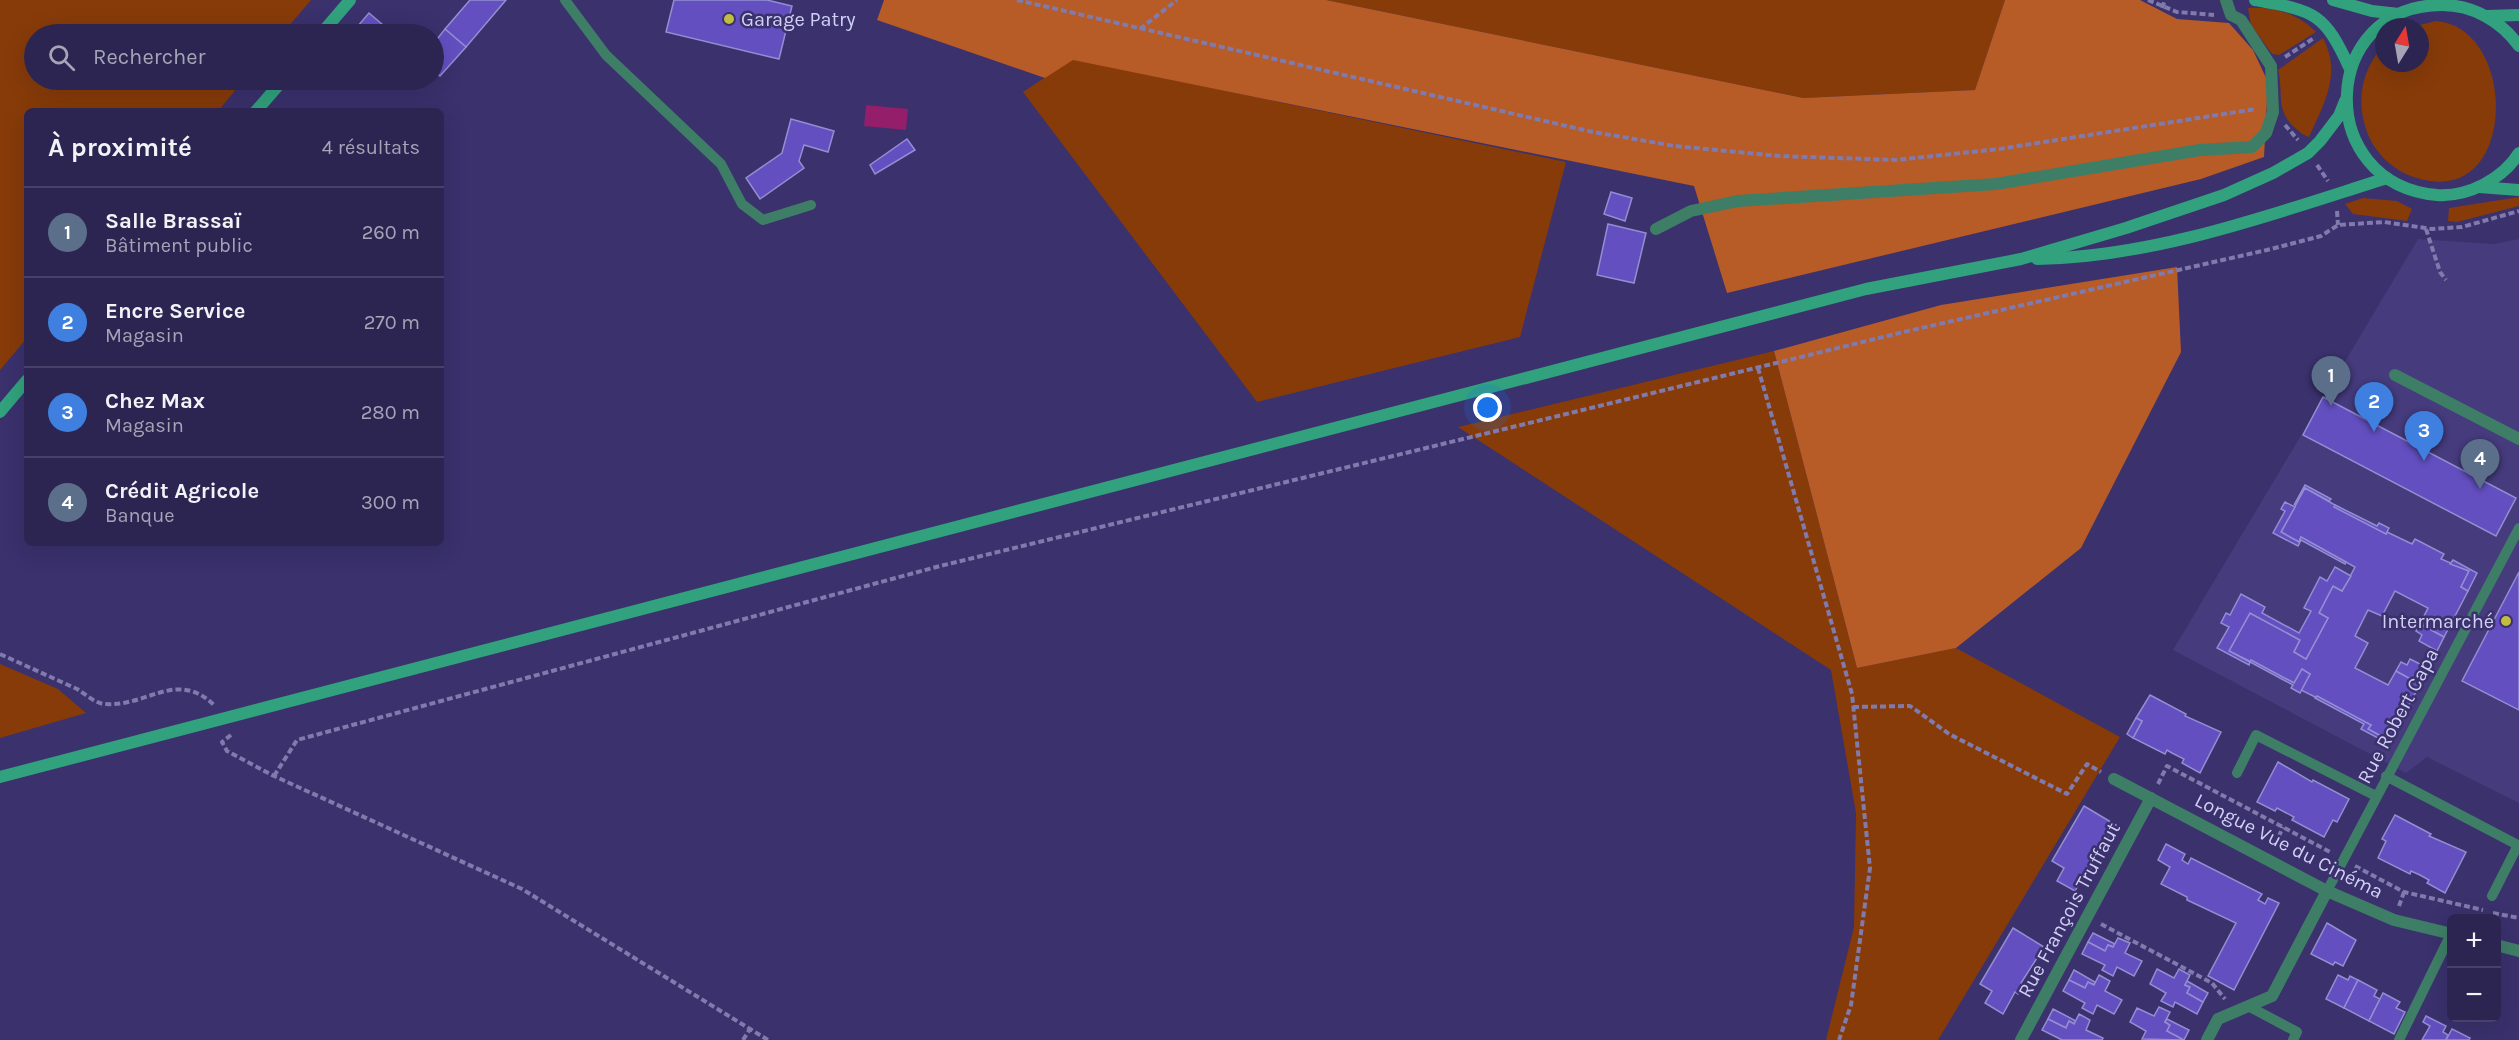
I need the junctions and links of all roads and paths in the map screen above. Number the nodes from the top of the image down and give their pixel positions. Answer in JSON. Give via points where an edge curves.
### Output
{"nodes":[{"id":1,"x":350,"y":0,"type":"edge"},
{"id":2,"x":565,"y":0,"type":"edge"},
{"id":3,"x":1017,"y":0,"type":"edge"},
{"id":4,"x":1177,"y":0,"type":"edge"},
{"id":5,"x":2148,"y":0,"type":"edge"},
{"id":6,"x":2165,"y":0,"type":"edge"},
{"id":7,"x":2226,"y":0,"type":"edge"},
{"id":8,"x":2255,"y":0,"type":"edge"},
{"id":9,"x":2333,"y":0,"type":"edge"},
{"id":10,"x":2415,"y":4,"type":"edge"},
{"id":11,"x":2466,"y":4,"type":"edge"},
{"id":12,"x":2162,"y":8,"type":"junction"},
{"id":13,"x":2399,"y":14,"type":"junction"},
{"id":14,"x":2231,"y":15,"type":"junction"},
{"id":15,"x":2519,"y":15,"type":"edge"},
{"id":16,"x":2486,"y":16,"type":"junction"},
{"id":17,"x":330,"y":24,"type":"edge"},
{"id":18,"x":1140,"y":29,"type":"junction"},
{"id":19,"x":2320,"y":34,"type":"dead end"},
{"id":20,"x":2519,"y":46,"type":"edge"},
{"id":21,"x":2271,"y":66,"type":"junction"},
{"id":22,"x":2350,"y":69,"type":"junction"},
{"id":23,"x":274,"y":90,"type":"edge"},
{"id":24,"x":2345,"y":102,"type":"junction"},
{"id":25,"x":2273,"y":106,"type":"junction"},
{"id":26,"x":259,"y":108,"type":"edge"},
{"id":27,"x":2519,"y":153,"type":"edge"},
{"id":28,"x":2313,"y":159,"type":"dead end"},
{"id":29,"x":2387,"y":178,"type":"junction"},
{"id":30,"x":2327,"y":179,"type":"dead end"},
{"id":31,"x":2478,"y":187,"type":"junction"},
{"id":32,"x":2519,"y":190,"type":"edge"},
{"id":33,"x":2337,"y":205,"type":"dead end"},
{"id":34,"x":811,"y":206,"type":"dead end"},
{"id":35,"x":2519,"y":211,"type":"edge"},
{"id":36,"x":2338,"y":225,"type":"junction"},
{"id":37,"x":2426,"y":228,"type":"junction"},
{"id":38,"x":1656,"y":229,"type":"dead end"},
{"id":39,"x":2020,"y":259,"type":"junction"},
{"id":40,"x":2446,"y":280,"type":"dead end"},
{"id":41,"x":1758,"y":368,"type":"junction"},
{"id":42,"x":2395,"y":375,"type":"dead end"},
{"id":43,"x":24,"y":384,"type":"edge"},
{"id":44,"x":0,"y":412,"type":"edge"},
{"id":45,"x":2519,"y":439,"type":"edge"},
{"id":46,"x":2519,"y":528,"type":"edge"},
{"id":47,"x":0,"y":654,"type":"edge"},
{"id":48,"x":1853,"y":707,"type":"junction"},
{"id":49,"x":227,"y":717,"type":"junction"},
{"id":50,"x":2237,"y":773,"type":"dead end"},
{"id":51,"x":274,"y":776,"type":"junction"},
{"id":52,"x":2386,"y":776,"type":"junction"},
{"id":53,"x":0,"y":777,"type":"edge"},
{"id":54,"x":2114,"y":779,"type":"joint"},
{"id":55,"x":2376,"y":796,"type":"junction"},
{"id":56,"x":2151,"y":798,"type":"junction"},
{"id":57,"x":2343,"y":859,"type":"junction"},
{"id":58,"x":2327,"y":891,"type":"junction"},
{"id":59,"x":2492,"y":896,"type":"dead end"},
{"id":60,"x":2087,"y":917,"type":"junction"},
{"id":61,"x":2519,"y":918,"type":"edge"},
{"id":62,"x":2447,"y":933,"type":"edge"},
{"id":63,"x":2447,"y":942,"type":"edge"},
{"id":64,"x":2501,"y":946,"type":"edge"},
{"id":65,"x":2519,"y":951,"type":"edge"},
{"id":66,"x":2212,"y":983,"type":"dead end"},
{"id":67,"x":2248,"y":1006,"type":"junction"},
{"id":68,"x":750,"y":1029,"type":"junction"},
{"id":69,"x":743,"y":1040,"type":"edge"},
{"id":70,"x":768,"y":1040,"type":"edge"},
{"id":71,"x":1839,"y":1040,"type":"edge"},
{"id":72,"x":2021,"y":1040,"type":"edge"},
{"id":73,"x":2207,"y":1040,"type":"edge"},
{"id":74,"x":2293,"y":1040,"type":"edge"},
{"id":75,"x":2399,"y":1040,"type":"edge"}],
"edges":[{"from":1,"to":17,"type":"main road"},
{"from":2,"to":34,"type":"lane","via":[[606,55],[722,164],[742,204],[763,220]]},
{"from":3,"to":18,"type":"path"},
{"from":4,"to":18,"type":"path"},
{"from":5,"to":12,"type":"path"},
{"from":6,"to":12,"type":"path"},
{"from":7,"to":14,"type":"street"},
{"from":8,"to":22,"type":"main road","via":[[2294,7],[2322,21],[2329,27]]},
{"from":9,"to":13,"type":"main road"},
{"from":10,"to":11,"type":"main road"},
{"from":10,"to":13,"type":"main road"},
{"from":11,"to":16,"type":"main road"},
{"from":12,"to":14,"type":"path"},
{"from":13,"to":22,"type":"main road","via":[[2369,37]]},
{"from":14,"to":21,"type":"street","via":[[2241,20]]},
{"from":15,"to":16,"type":"main road"},
{"from":16,"to":20,"type":"main road"},
{"from":18,"to":25,"type":"path","via":[[1593,132],[1675,146],[1779,156],[1896,160],[1999,149]]},
{"from":19,"to":21,"type":"path"},
{"from":21,"to":25,"type":"street"},
{"from":22,"to":24,"type":"main road"},
{"from":23,"to":26,"type":"main road"},
{"from":24,"to":29,"type":"main road","via":[[2357,145]]},
{"from":24,"to":39,"type":"main road","via":[[2339,116],[2308,153],[2273,173],[2182,209]]},
{"from":25,"to":38,"type":"street","via":[[2266,133],[2252,147],[2200,150],[1996,184],[1738,201],[1691,211]]},
{"from":27,"to":31,"type":"main road","via":[[2498,176]]},
{"from":28,"to":30,"type":"path"},
{"from":29,"to":31,"type":"main road","via":[[2403,188],[2441,195]]},
{"from":29,"to":39,"type":"main road","via":[[2131,251],[2077,258]]},
{"from":31,"to":32,"type":"main road"},
{"from":33,"to":36,"type":"path"},
{"from":35,"to":37,"type":"path","via":[[2462,227]]},
{"from":36,"to":37,"type":"path","via":[[2384,222]]},
{"from":36,"to":41,"type":"path","via":[[2321,236],[2285,246]]},
{"from":37,"to":40,"type":"path"},
{"from":39,"to":49,"type":"main road","via":[[1866,289]]},
{"from":41,"to":48,"type":"path"},
{"from":41,"to":51,"type":"path","via":[[940,566],[297,740]]},
{"from":42,"to":45,"type":"street"},
{"from":43,"to":44,"type":"main road"},
{"from":46,"to":52,"type":"lane","name":"Rue Robert Capa"},
{"from":47,"to":49,"type":"path","via":[[103,705],[131,703],[184,688],[202,693]]},
{"from":48,"to":54,"type":"path","via":[[1910,706],[1948,734],[2067,794],[2086,764]]},
{"from":48,"to":71,"type":"path","via":[[1870,868],[1851,1005]]},
{"from":49,"to":51,"type":"path","via":[[232,734],[222,742],[227,751]]},
{"from":49,"to":53,"type":"main road"},
{"from":50,"to":55,"type":"lane","via":[[2256,735]]},
{"from":51,"to":68,"type":"path","via":[[522,890]]},
{"from":52,"to":55,"type":"lane","name":"Rue Robert Capa"},
{"from":52,"to":59,"type":"lane","via":[[2518,845]]},
{"from":54,"to":56,"type":"street","name":"Longue Vue du Cinéma"},
{"from":55,"to":57,"type":"lane","name":"Rue Robert Capa"},
{"from":56,"to":57,"type":"path","via":[[2167,766]]},
{"from":56,"to":58,"type":"street","name":"Longue Vue du Cinéma"},
{"from":56,"to":60,"type":"street","name":"Rue François Truffaut"},
{"from":57,"to":58,"type":"lane","name":"Rue Robert Capa"},
{"from":57,"to":61,"type":"path","via":[[2404,892]]},
{"from":58,"to":62,"type":"street","name":"Longue Vue du Cinéma","via":[[2394,920]]},
{"from":58,"to":67,"type":"street","via":[[2272,996]]},
{"from":60,"to":66,"type":"path"},
{"from":60,"to":72,"type":"street","name":"Rue François Truffaut"},
{"from":63,"to":75,"type":"lane"},
{"from":64,"to":65,"type":"street"},
{"from":67,"to":73,"type":"street","via":[[2218,1019]]},
{"from":67,"to":74,"type":"lane","via":[[2297,1032]]},
{"from":68,"to":69,"type":"path"},
{"from":68,"to":70,"type":"path"}]}
